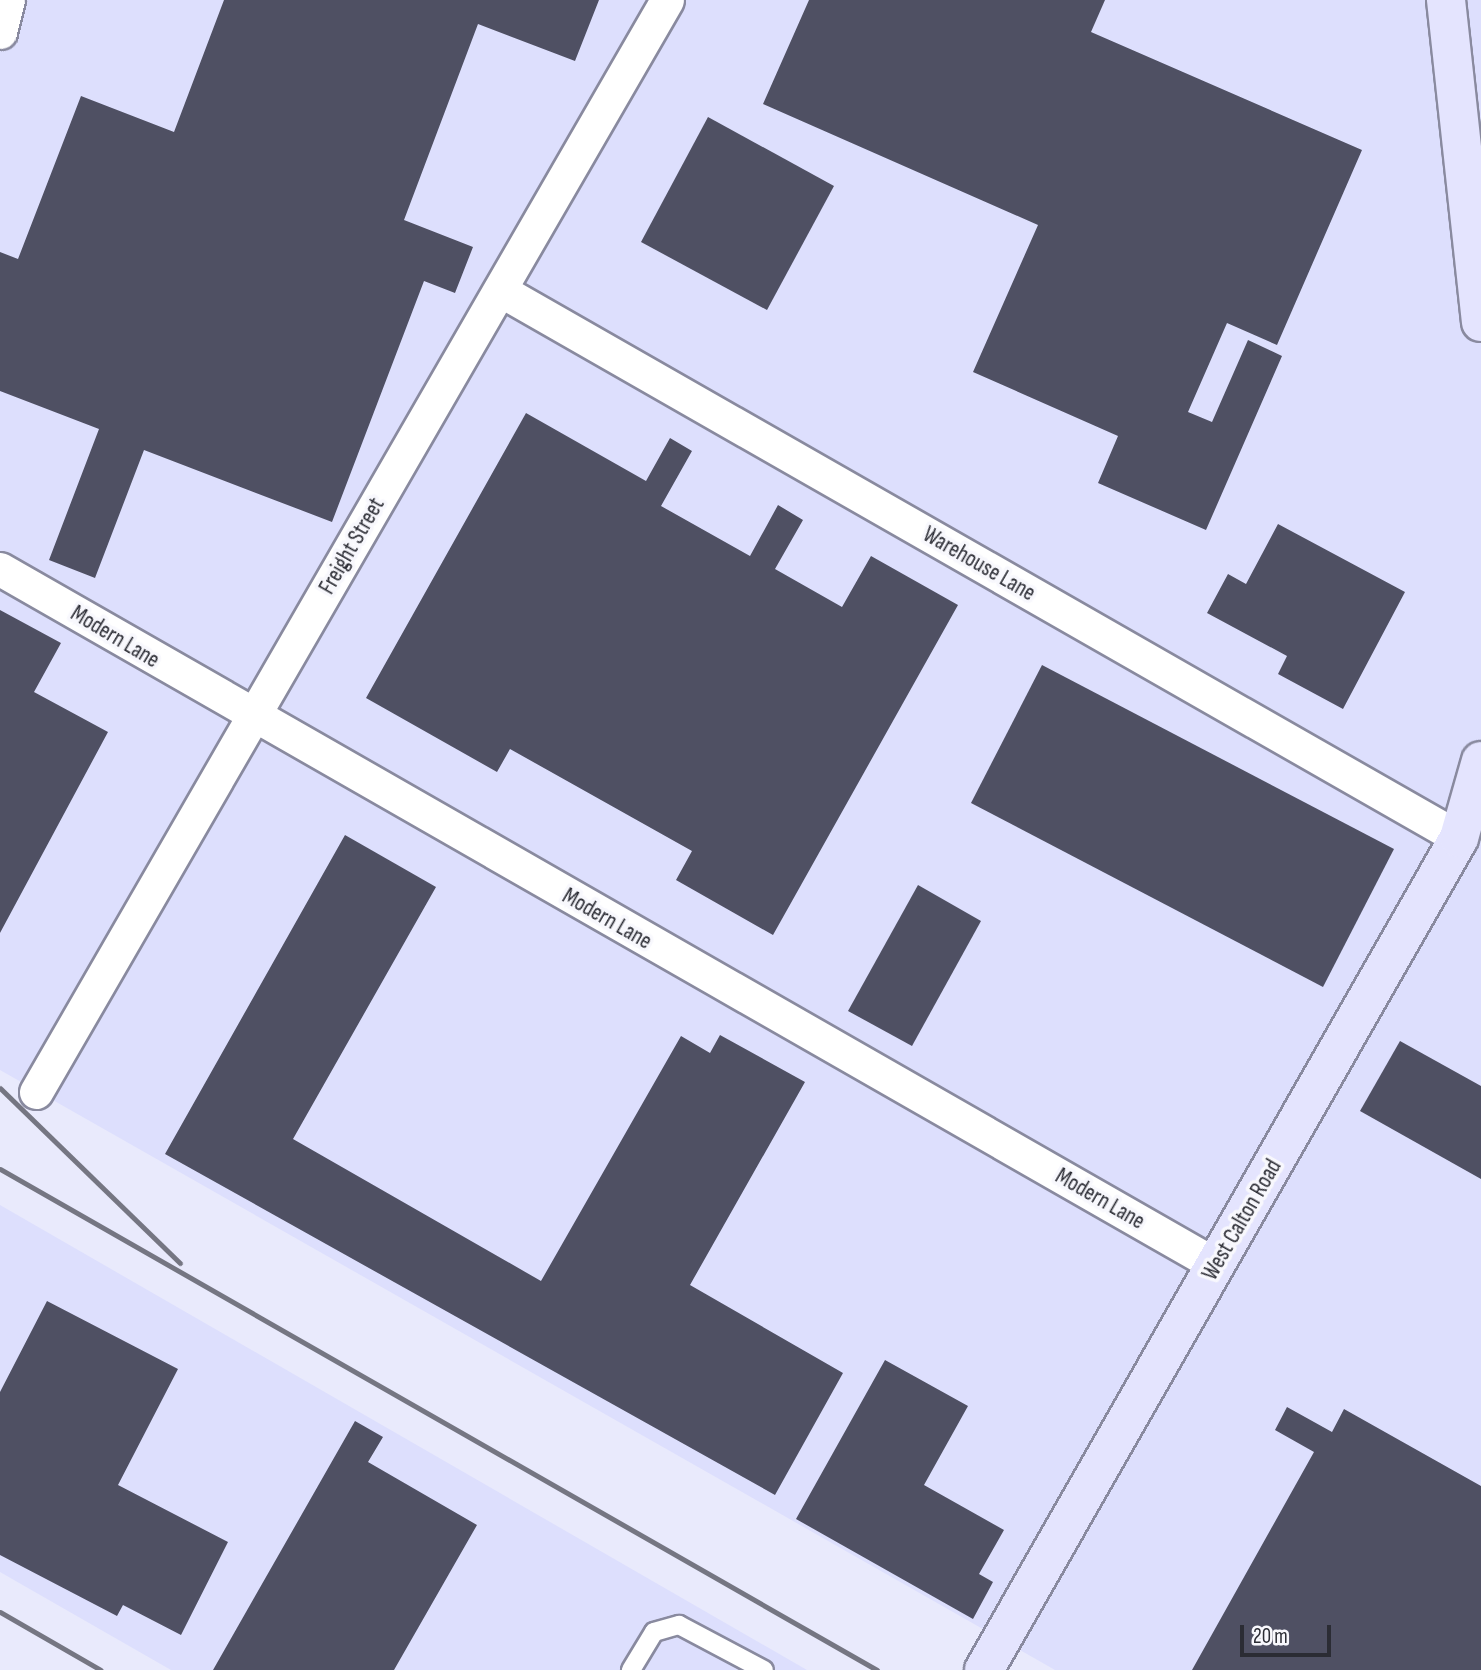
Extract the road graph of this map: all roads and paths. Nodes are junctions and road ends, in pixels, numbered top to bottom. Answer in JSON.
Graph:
{"nodes":[{"id":1,"x":8,"y":0,"type":"edge"},
{"id":2,"x":667,"y":0,"type":"edge"},
{"id":3,"x":1446,"y":0,"type":"edge"},
{"id":4,"x":0,"y":32,"type":"edge"},
{"id":5,"x":500,"y":290,"type":"junction"},
{"id":6,"x":1481,"y":322,"type":"edge"},
{"id":7,"x":0,"y":569,"type":"edge"},
{"id":8,"x":252,"y":718,"type":"junction"},
{"id":9,"x":1481,"y":761,"type":"edge"},
{"id":10,"x":1459,"y":838,"type":"junction"},
{"id":11,"x":36,"y":1092,"type":"dead end"},
{"id":12,"x":1216,"y":1265,"type":"junction"},
{"id":13,"x":631,"y":1670,"type":"edge"},
{"id":14,"x":764,"y":1670,"type":"edge"},
{"id":15,"x":984,"y":1670,"type":"edge"}],
"edges":[{"from":1,"to":4,"type":"street"},
{"from":2,"to":5,"type":"street","name":"Freight Street"},
{"from":3,"to":6,"type":"main road"},
{"from":5,"to":8,"type":"street","name":"Freight Street"},
{"from":5,"to":10,"type":"street","name":"Warehouse Lane"},
{"from":7,"to":8,"type":"street","name":"Modern Lane"},
{"from":8,"to":11,"type":"street","name":"Freight Street"},
{"from":8,"to":12,"type":"street","name":"Modern Lane"},
{"from":9,"to":10,"type":"main road","name":"West Calton Road"},
{"from":10,"to":12,"type":"main road","name":"West Calton Road"},
{"from":12,"to":15,"type":"main road","name":"West Calton Road"},
{"from":13,"to":14,"type":"lane"}]}
